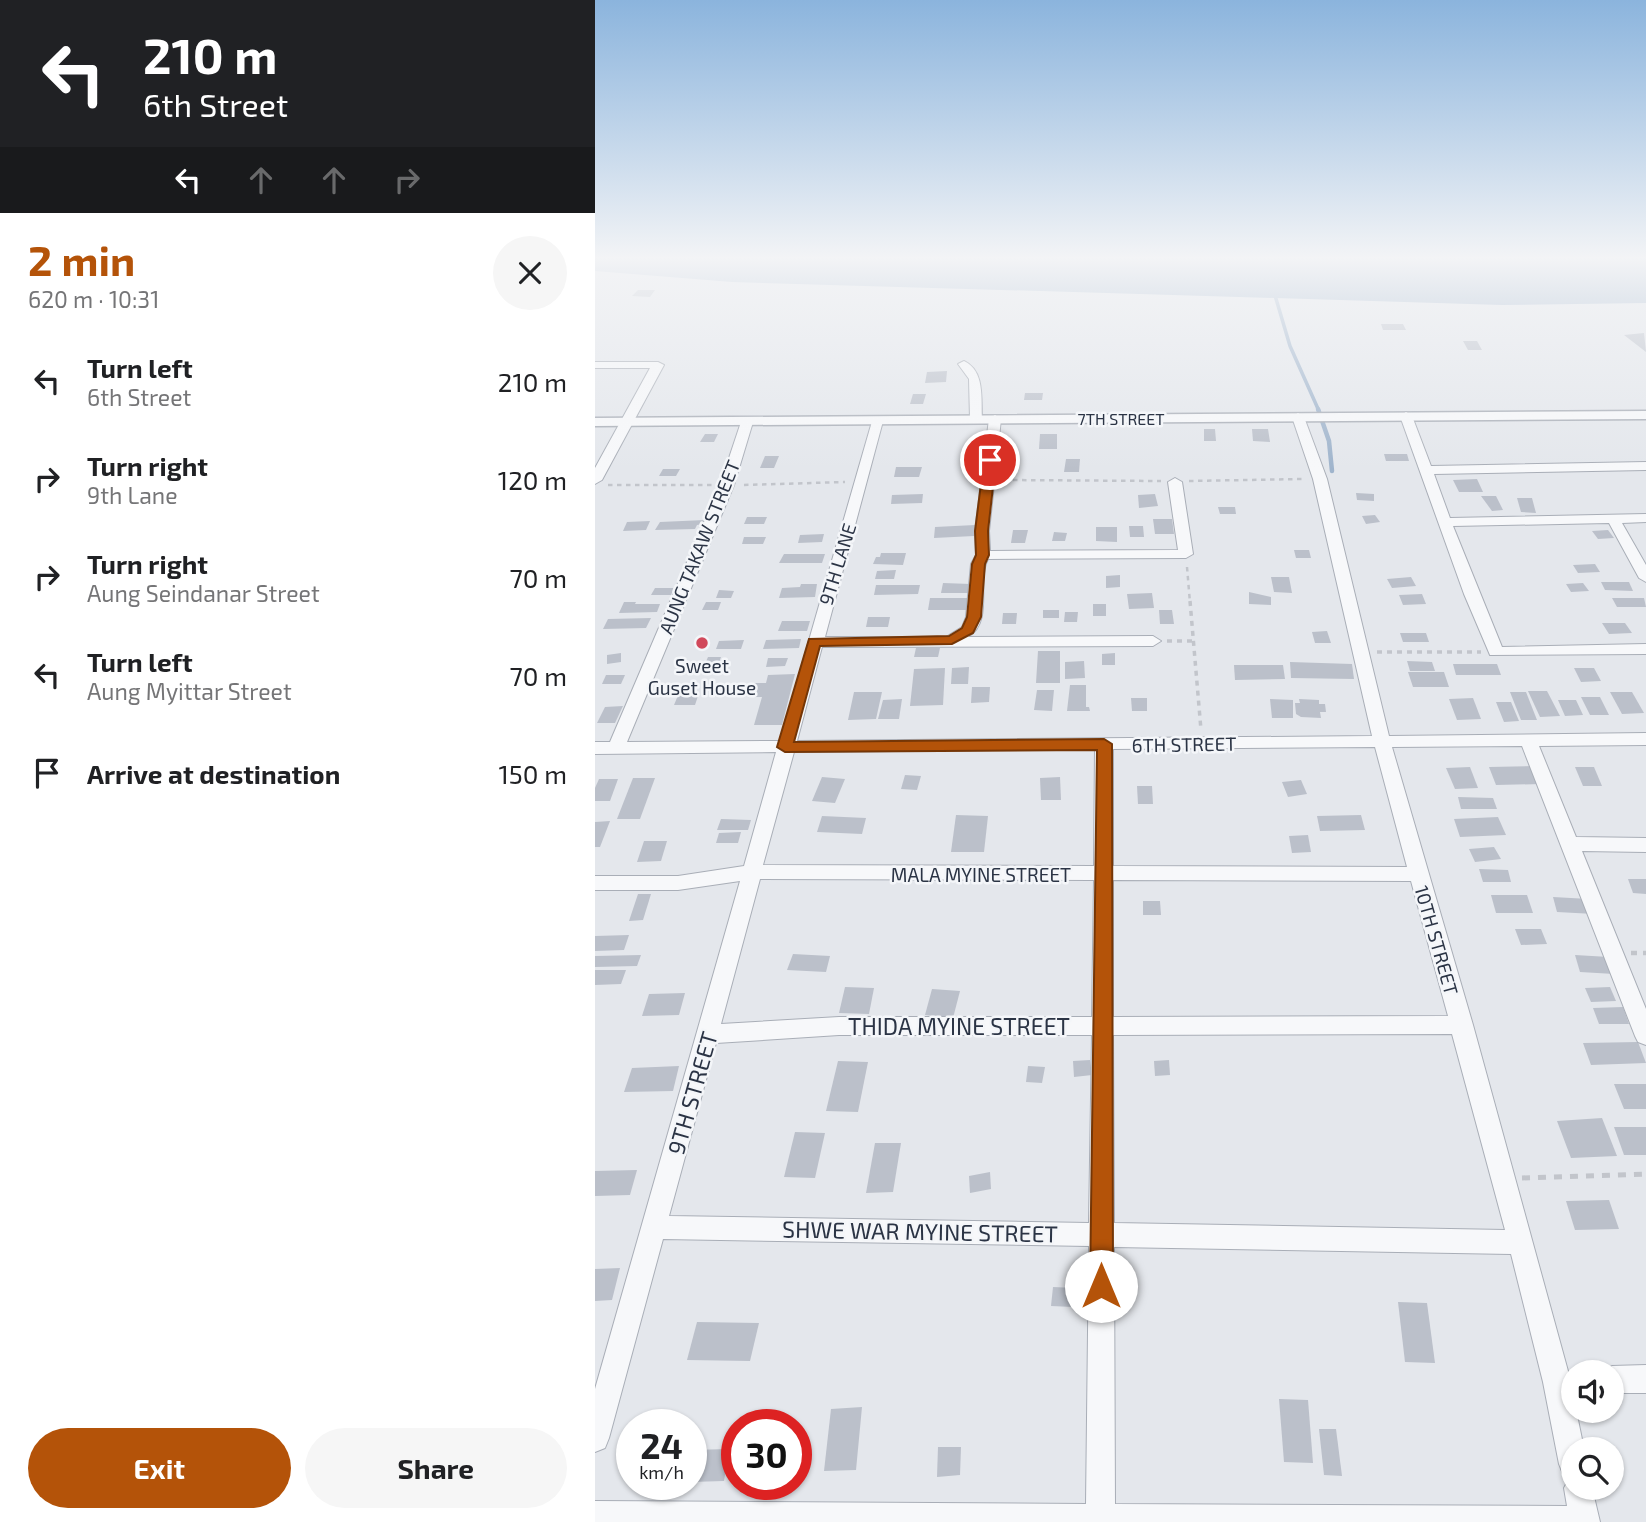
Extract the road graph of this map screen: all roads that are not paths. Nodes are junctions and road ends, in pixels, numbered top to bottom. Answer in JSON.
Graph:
{"nodes":[{"id":1,"x":964,"y":364,"type":"dead end"},
{"id":2,"x":595,"y":365,"type":"edge"},
{"id":3,"x":1646,"y":415,"type":"edge"},
{"id":4,"x":1406,"y":416,"type":"junction"},
{"id":5,"x":1298,"y":417,"type":"junction"},
{"id":6,"x":976,"y":419,"type":"junction"},
{"id":7,"x":995,"y":419,"type":"junction"},
{"id":8,"x":877,"y":421,"type":"junction"},
{"id":9,"x":595,"y":422,"type":"edge"},
{"id":10,"x":629,"y":422,"type":"junction"},
{"id":11,"x":747,"y":422,"type":"junction"},
{"id":12,"x":1646,"y":466,"type":"edge"},
{"id":13,"x":1427,"y":470,"type":"junction"},
{"id":14,"x":595,"y":480,"type":"edge"},
{"id":15,"x":1175,"y":481,"type":"road end"},
{"id":16,"x":1613,"y":518,"type":"junction"},
{"id":17,"x":1646,"y":518,"type":"edge"},
{"id":18,"x":1444,"y":522,"type":"junction"},
{"id":19,"x":983,"y":555,"type":"junction"},
{"id":20,"x":1646,"y":579,"type":"edge"},
{"id":21,"x":952,"y":640,"type":"junction"},
{"id":22,"x":1153,"y":641,"type":"road end"},
{"id":23,"x":814,"y":642,"type":"junction"},
{"id":24,"x":1646,"y":649,"type":"edge"},
{"id":25,"x":1646,"y":739,"type":"edge"},
{"id":26,"x":1528,"y":740,"type":"junction"},
{"id":27,"x":1383,"y":742,"type":"junction"},
{"id":28,"x":1104,"y":744,"type":"junction"},
{"id":29,"x":785,"y":747,"type":"junction"},
{"id":30,"x":595,"y":748,"type":"edge"},
{"id":31,"x":615,"y":748,"type":"junction"},
{"id":32,"x":1568,"y":844,"type":"junction"},
{"id":33,"x":1646,"y":845,"type":"edge"},
{"id":34,"x":754,"y":872,"type":"junction"},
{"id":35,"x":1106,"y":874,"type":"junction"},
{"id":36,"x":1418,"y":874,"type":"junction"},
{"id":37,"x":595,"y":883,"type":"edge"},
{"id":38,"x":1104,"y":1025,"type":"junction"},
{"id":39,"x":1462,"y":1025,"type":"junction"},
{"id":40,"x":708,"y":1034,"type":"junction"},
{"id":41,"x":1646,"y":1036,"type":"edge"},
{"id":42,"x":654,"y":1227,"type":"junction"},
{"id":43,"x":1102,"y":1235,"type":"junction"},
{"id":44,"x":1521,"y":1242,"type":"junction"},
{"id":45,"x":1561,"y":1368,"type":"edge"},
{"id":46,"x":1646,"y":1378,"type":"edge"},
{"id":47,"x":1624,"y":1379,"type":"edge"},
{"id":48,"x":600,"y":1398,"type":"edge"},
{"id":49,"x":595,"y":1438,"type":"edge"},
{"id":50,"x":1580,"y":1500,"type":"edge"},
{"id":51,"x":595,"y":1516,"type":"edge"},
{"id":52,"x":1100,"y":1520,"type":"edge"},
{"id":53,"x":1585,"y":1522,"type":"edge"}],
"edges":[{"from":1,"to":6,"type":"street"},
{"from":2,"to":10,"type":"street"},
{"from":3,"to":4,"type":"street","name":"7TH STREET"},
{"from":4,"to":5,"type":"street","name":"7TH STREET"},
{"from":4,"to":13,"type":"street"},
{"from":5,"to":7,"type":"street","name":"7TH STREET"},
{"from":5,"to":27,"type":"street","name":"10TH STREET"},
{"from":6,"to":7,"type":"street","name":"7TH STREET"},
{"from":6,"to":8,"type":"street","name":"7TH STREET"},
{"from":7,"to":19,"type":"street"},
{"from":8,"to":11,"type":"street","name":"7TH STREET"},
{"from":8,"to":23,"type":"street","name":"9TH LANE"},
{"from":9,"to":10,"type":"street","name":"7TH STREET"},
{"from":10,"to":11,"type":"street","name":"7TH STREET"},
{"from":10,"to":14,"type":"street"},
{"from":11,"to":31,"type":"street","name":"AUNG TAKAW STREET"},
{"from":12,"to":13,"type":"street"},
{"from":13,"to":18,"type":"street"},
{"from":15,"to":19,"type":"street"},
{"from":16,"to":17,"type":"street"},
{"from":16,"to":18,"type":"street"},
{"from":16,"to":20,"type":"street"},
{"from":18,"to":24,"type":"street"},
{"from":19,"to":21,"type":"street"},
{"from":21,"to":22,"type":"street"},
{"from":21,"to":23,"type":"street"},
{"from":23,"to":29,"type":"street","name":"9TH LANE"},
{"from":25,"to":26,"type":"street","name":"6TH STREET"},
{"from":26,"to":27,"type":"street","name":"6TH STREET"},
{"from":26,"to":32,"type":"street"},
{"from":27,"to":28,"type":"street","name":"6TH STREET"},
{"from":27,"to":36,"type":"street","name":"10TH STREET"},
{"from":28,"to":29,"type":"street","name":"6TH STREET"},
{"from":28,"to":35,"type":"street"},
{"from":29,"to":31,"type":"street","name":"6TH STREET"},
{"from":29,"to":34,"type":"street","name":"9TH STREET"},
{"from":30,"to":31,"type":"street","name":"6TH STREET"},
{"from":32,"to":33,"type":"street"},
{"from":32,"to":41,"type":"street"},
{"from":34,"to":35,"type":"street","name":"MALA MYINE STREET"},
{"from":34,"to":37,"type":"street","name":"MALA MYINE STREET"},
{"from":34,"to":40,"type":"street","name":"9TH STREET"},
{"from":35,"to":36,"type":"street","name":"MALA MYINE STREET"},
{"from":35,"to":38,"type":"street"},
{"from":36,"to":39,"type":"street","name":"10TH STREET"},
{"from":38,"to":39,"type":"street","name":"THIDA MYINE STREET"},
{"from":38,"to":40,"type":"street","name":"THIDA MYINE STREET"},
{"from":38,"to":43,"type":"street"},
{"from":39,"to":44,"type":"street","name":"10TH STREET"},
{"from":40,"to":42,"type":"street","name":"9TH STREET"},
{"from":42,"to":43,"type":"street","name":"SHWE WAR MYINE STREET"},
{"from":42,"to":48,"type":"street","name":"9TH STREET"},
{"from":43,"to":44,"type":"street","name":"SHWE WAR MYINE STREET"},
{"from":43,"to":52,"type":"street"},
{"from":44,"to":45,"type":"street","name":"10TH STREET"},
{"from":46,"to":47,"type":"street"},
{"from":48,"to":49,"type":"street","name":"9TH STREET"},
{"from":50,"to":53,"type":"street"},
{"from":51,"to":52,"type":"street"},
{"from":52,"to":53,"type":"street"}]}
